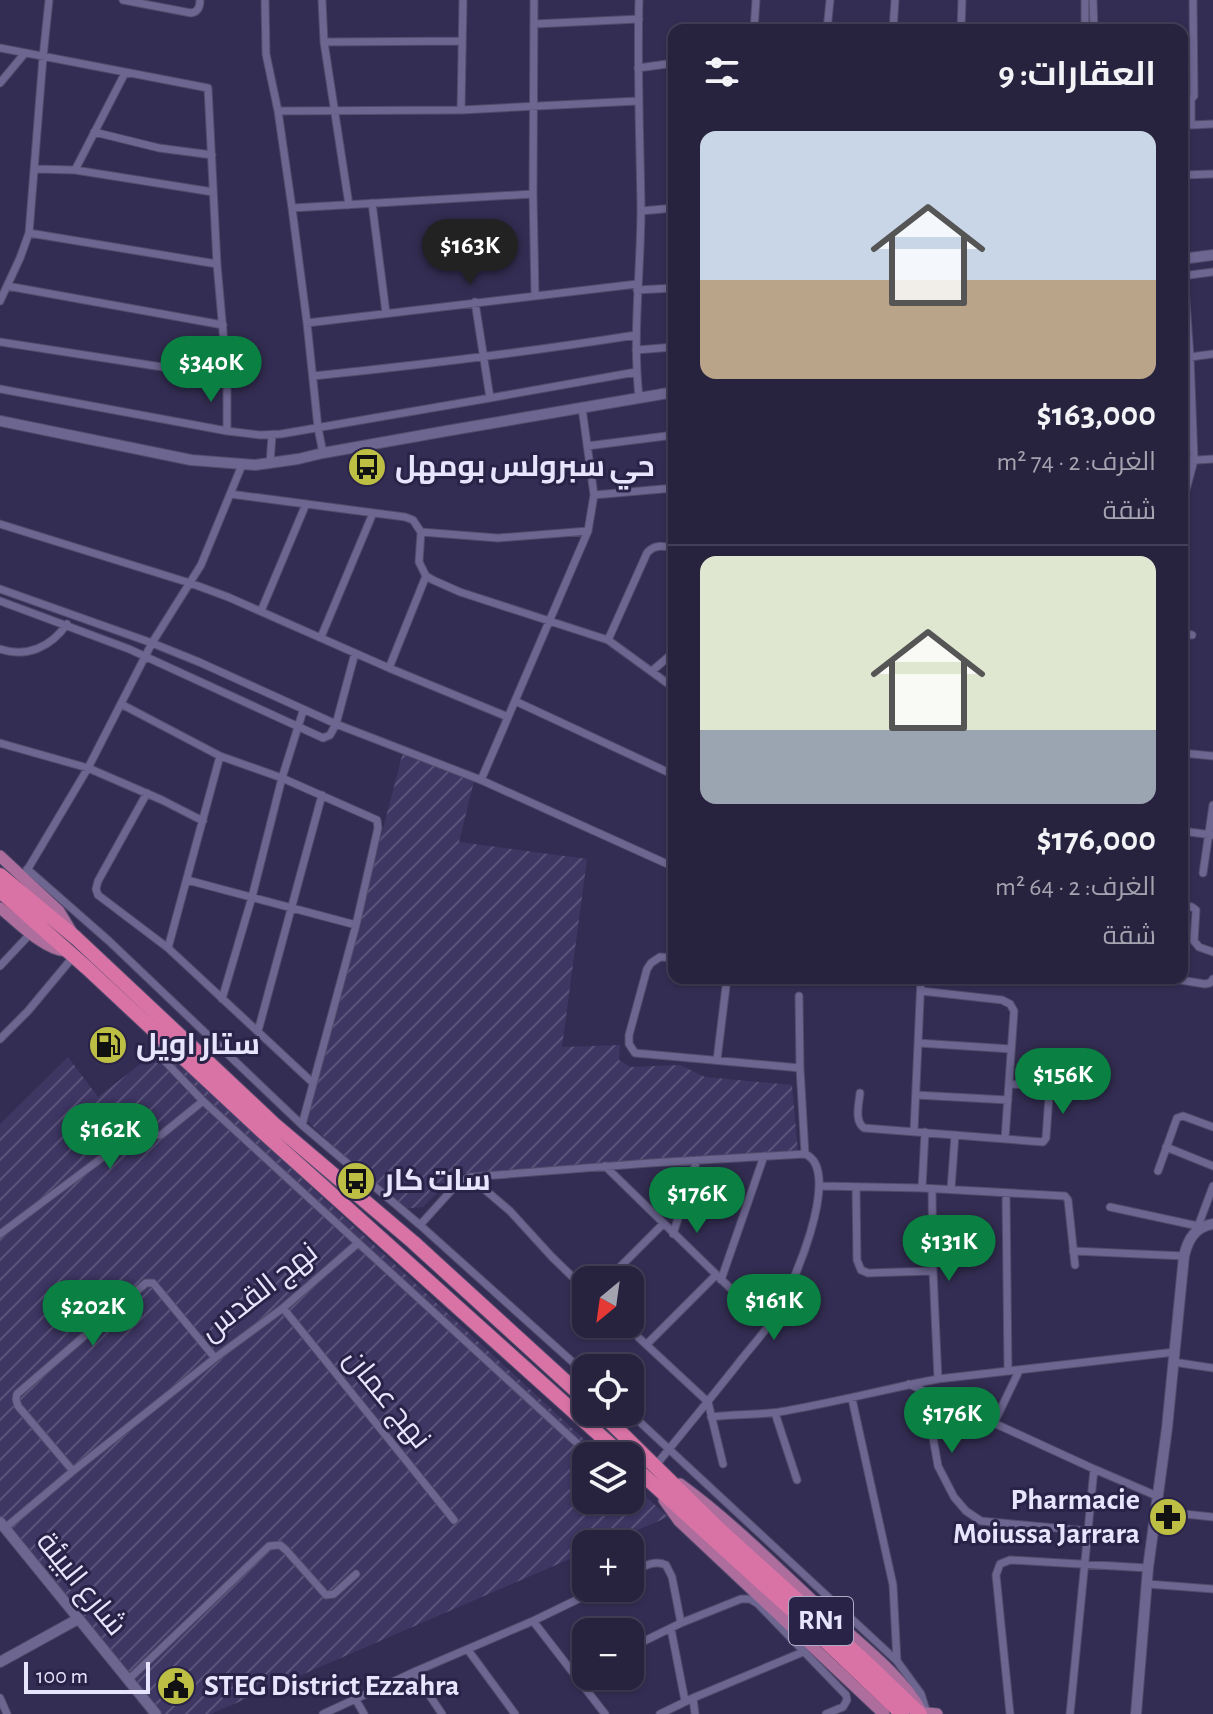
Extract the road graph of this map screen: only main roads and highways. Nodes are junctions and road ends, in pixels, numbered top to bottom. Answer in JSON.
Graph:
{"nodes":[{"id":1,"x":1213,"y":255,"type":"edge"},
{"id":2,"x":1188,"y":258,"type":"edge"},
{"id":3,"x":668,"y":393,"type":"edge"},
{"id":4,"x":0,"y":421,"type":"edge"},
{"id":5,"x":0,"y":856,"type":"edge"},
{"id":6,"x":0,"y":875,"type":"edge"},
{"id":7,"x":0,"y":891,"type":"edge"},
{"id":8,"x":0,"y":908,"type":"edge"},
{"id":9,"x":76,"y":938,"type":"junction"},
{"id":10,"x":69,"y":954,"type":"junction"},
{"id":11,"x":1213,"y":1224,"type":"edge"},
{"id":12,"x":572,"y":1387,"type":"edge"},
{"id":13,"x":612,"y":1426,"type":"edge"},
{"id":14,"x":607,"y":1442,"type":"edge"},
{"id":15,"x":644,"y":1469,"type":"edge"},
{"id":16,"x":654,"y":1474,"type":"junction"},
{"id":17,"x":2,"y":1525,"type":"edge"},
{"id":18,"x":717,"y":1534,"type":"junction"},
{"id":19,"x":78,"y":1619,"type":"junction"},
{"id":20,"x":0,"y":1662,"type":"edge"},
{"id":21,"x":156,"y":1714,"type":"edge"},
{"id":22,"x":884,"y":1714,"type":"edge"},
{"id":23,"x":902,"y":1714,"type":"edge"},
{"id":24,"x":925,"y":1714,"type":"edge"},
{"id":25,"x":1136,"y":1714,"type":"edge"}],
"edges":[{"from":1,"to":2,"type":"main road"},
{"from":3,"to":4,"type":"main road"},
{"from":5,"to":9,"type":"main road"},
{"from":6,"to":9,"type":"highway"},
{"from":7,"to":10,"type":"highway"},
{"from":8,"to":10,"type":"main road"},
{"from":9,"to":12,"type":"highway"},
{"from":10,"to":14,"type":"highway"},
{"from":11,"to":25,"type":"main road"},
{"from":13,"to":16,"type":"highway","number":"RN1"},
{"from":15,"to":16,"type":"highway","number":"RN1"},
{"from":16,"to":18,"type":"highway","number":"RN1"},
{"from":16,"to":22,"type":"main road"},
{"from":16,"to":24,"type":"main road"},
{"from":17,"to":19,"type":"main road","name":"شارع البيئة"},
{"from":18,"to":23,"type":"highway","number":"RN1"},
{"from":18,"to":24,"type":"highway","number":"RN1"},
{"from":19,"to":20,"type":"main road"},
{"from":19,"to":21,"type":"main road","name":"شارع البيئة"}]}
